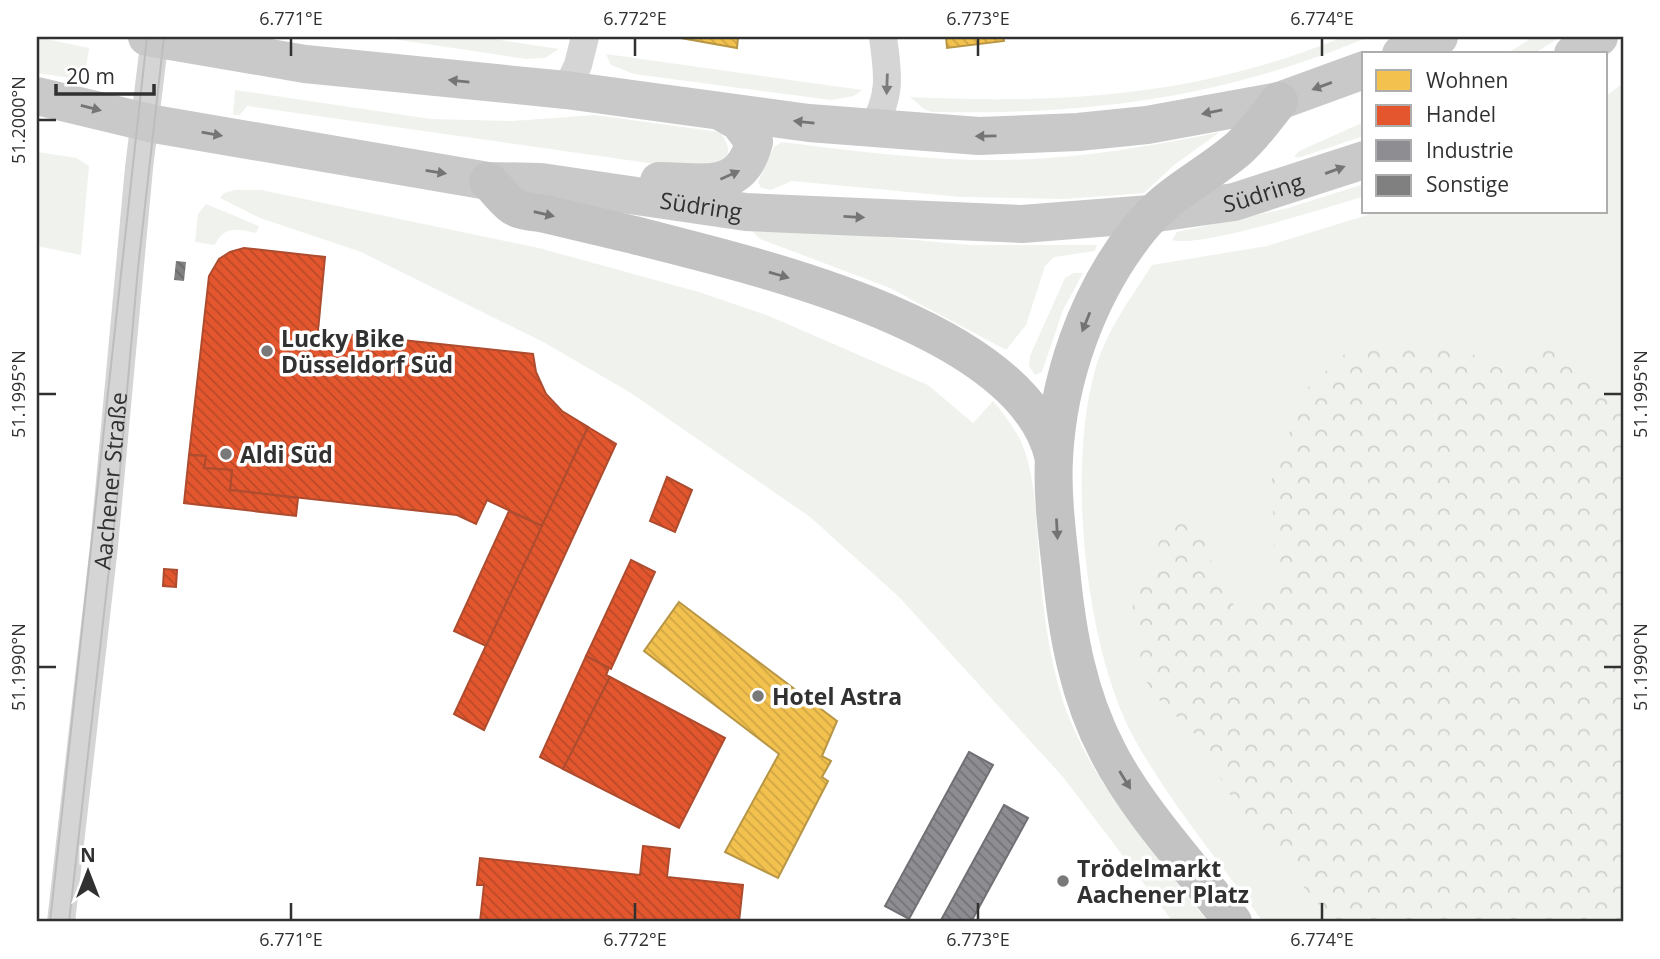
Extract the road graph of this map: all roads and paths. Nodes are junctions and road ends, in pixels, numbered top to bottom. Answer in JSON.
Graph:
{"nodes":[{"id":1,"x":152,"y":37,"type":"edge"},
{"id":2,"x":585,"y":37,"type":"edge"},
{"id":3,"x":883,"y":37,"type":"edge"},
{"id":4,"x":1439,"y":37,"type":"edge"},
{"id":5,"x":1599,"y":37,"type":"edge"},
{"id":6,"x":1405,"y":52,"type":"edge"},
{"id":7,"x":1576,"y":52,"type":"edge"},
{"id":8,"x":1362,"y":71,"type":"edge"},
{"id":9,"x":566,"y":90,"type":"junction"},
{"id":10,"x":37,"y":96,"type":"edge"},
{"id":11,"x":1279,"y":101,"type":"junction"},
{"id":12,"x":722,"y":112,"type":"junction"},
{"id":13,"x":145,"y":121,"type":"junction"},
{"id":14,"x":872,"y":129,"type":"junction"},
{"id":15,"x":1362,"y":161,"type":"edge"},
{"id":16,"x":488,"y":181,"type":"junction"},
{"id":17,"x":541,"y":182,"type":"junction"},
{"id":18,"x":1150,"y":214,"type":"junction"},
{"id":19,"x":1054,"y":461,"type":"junction"},
{"id":20,"x":61,"y":922,"type":"edge"},
{"id":21,"x":1233,"y":922,"type":"edge"}],
"edges":[{"from":9,"to":1,"type":"main road","one_way":true},
{"from":1,"to":13,"type":"street","name":"Aachener Straße"},
{"from":2,"to":9,"type":"street"},
{"from":3,"to":14,"type":"street","one_way":true},
{"from":4,"to":6,"type":"main road"},
{"from":5,"to":7,"type":"main road"},
{"from":8,"to":11,"type":"main road","one_way":true},
{"from":9,"to":12,"type":"main road"},
{"from":10,"to":13,"type":"main road","name":"Südring","one_way":true},
{"from":11,"to":14,"type":"main road","one_way":true},
{"from":11,"to":18,"type":"highway"},
{"from":14,"to":12,"type":"main road","one_way":true},
{"from":17,"to":12,"type":"main road","one_way":true},
{"from":13,"to":16,"type":"main road","name":"Südring","one_way":true},
{"from":13,"to":20,"type":"street","name":"Aachener Straße"},
{"from":18,"to":15,"type":"main road","name":"Südring","one_way":true},
{"from":16,"to":17,"type":"main road","name":"Südring"},
{"from":16,"to":19,"type":"highway","one_way":true},
{"from":17,"to":18,"type":"main road","name":"Südring","one_way":true},
{"from":18,"to":19,"type":"highway","one_way":true},
{"from":19,"to":21,"type":"highway","one_way":true}]}
